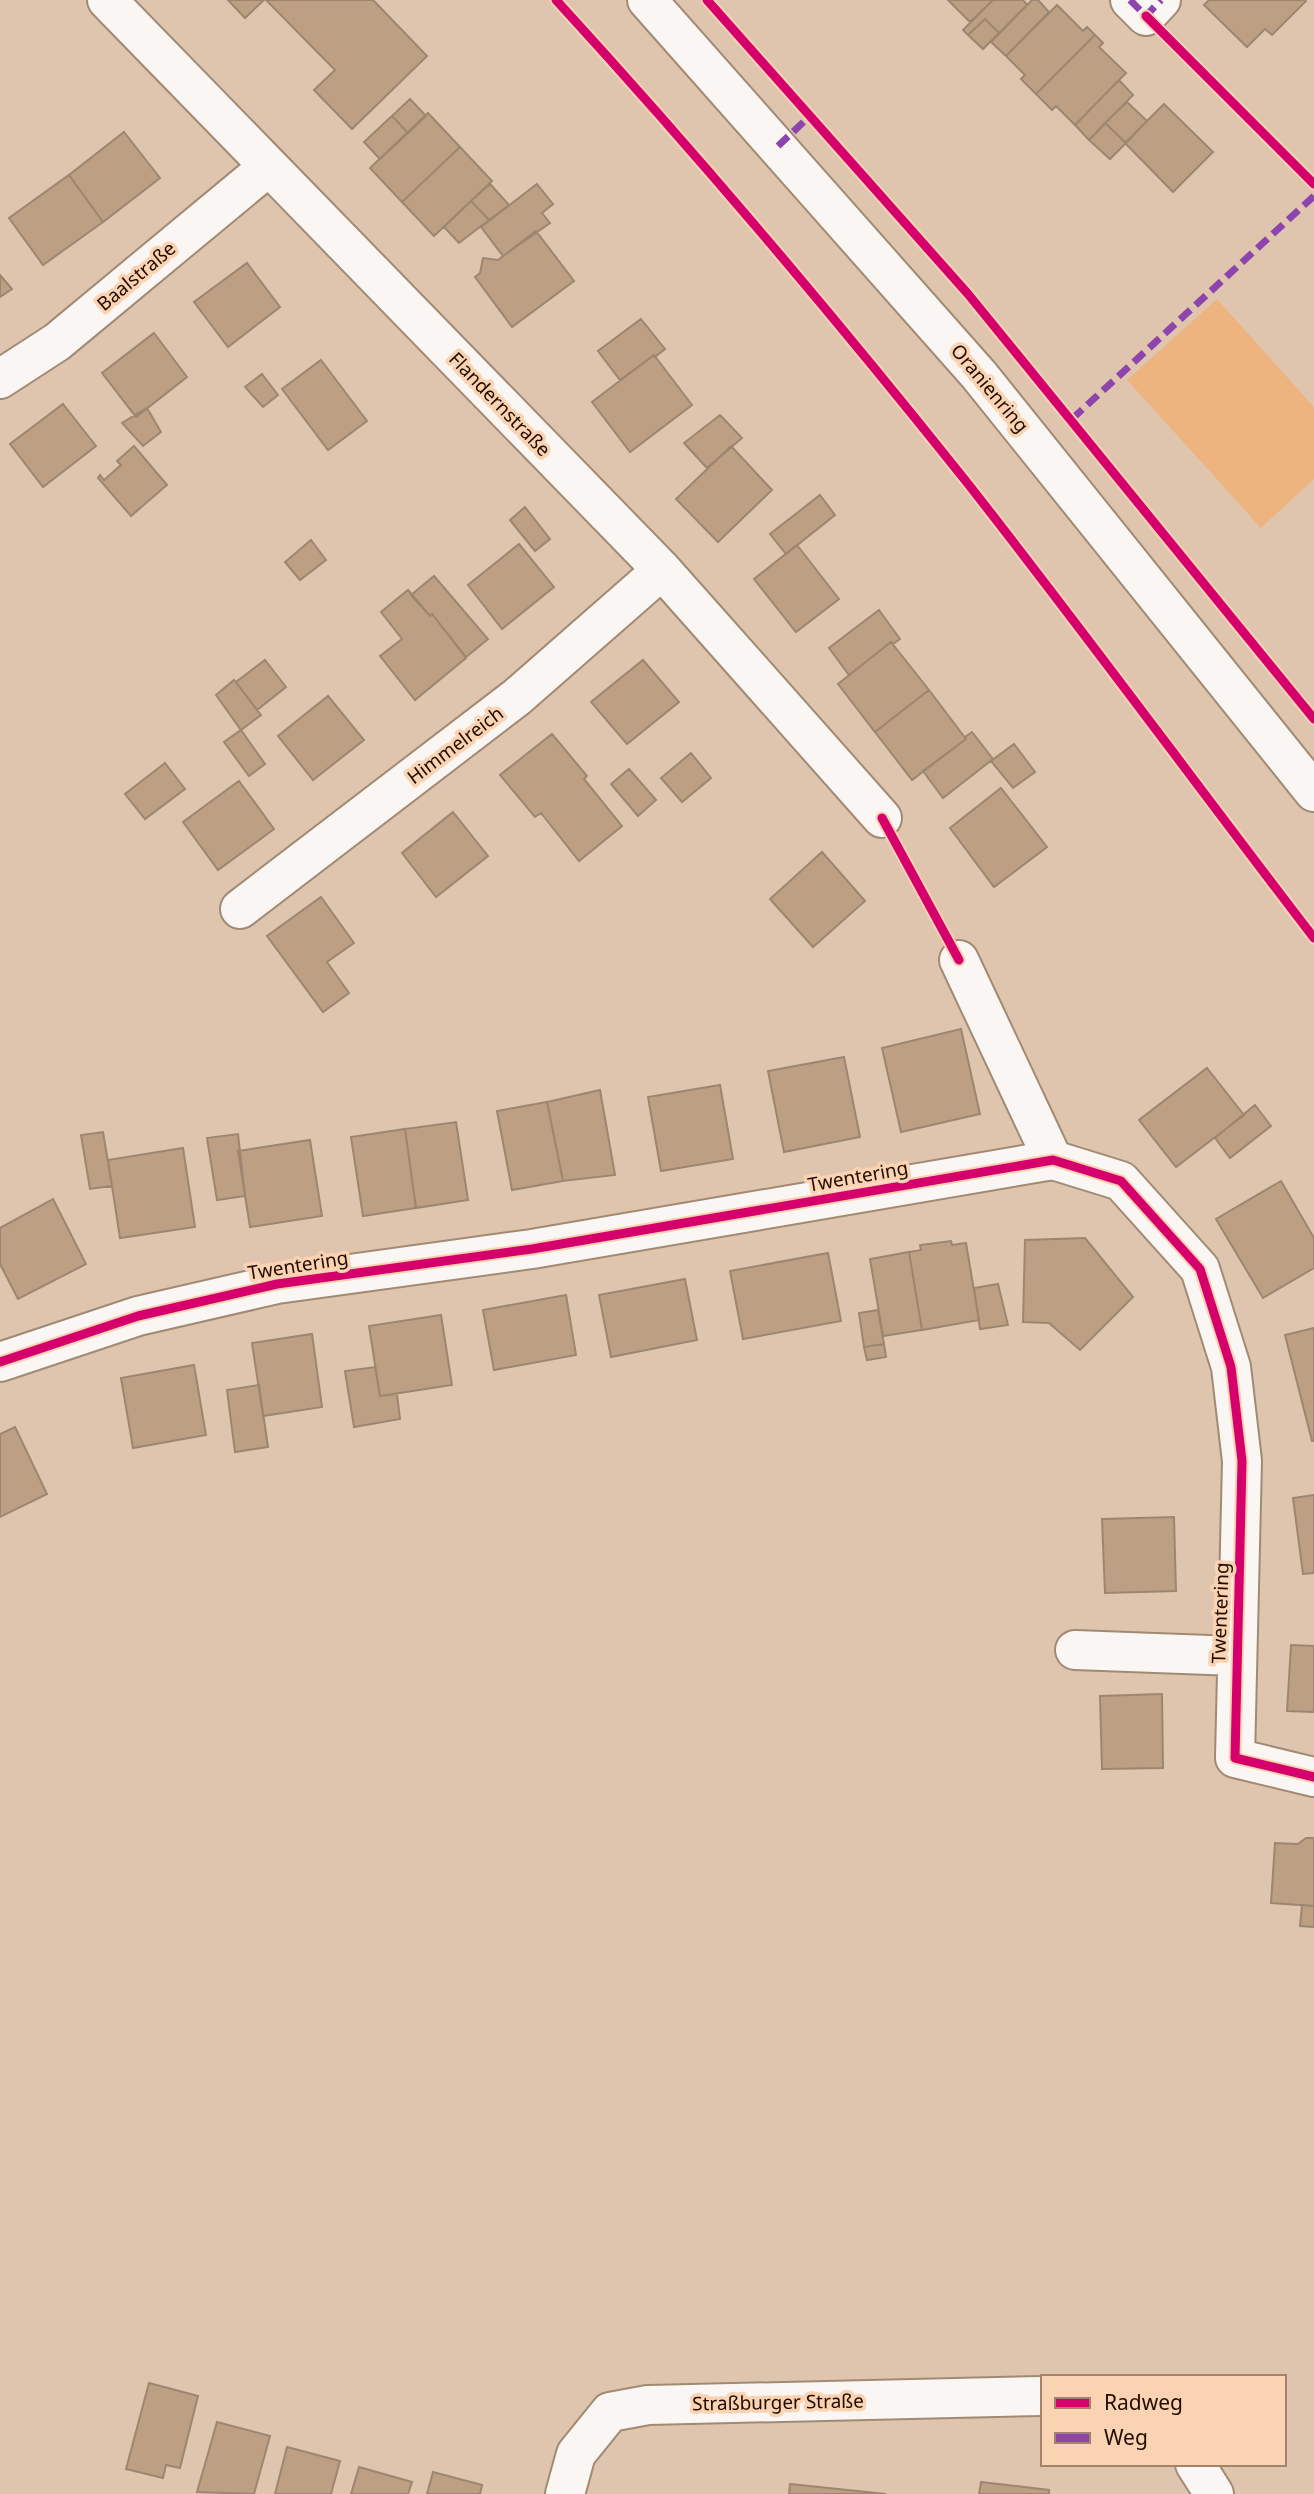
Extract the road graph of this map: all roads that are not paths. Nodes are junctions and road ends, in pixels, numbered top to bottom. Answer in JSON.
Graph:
{"nodes":[{"id":1,"x":107,"y":0,"type":"edge"},
{"id":2,"x":648,"y":0,"type":"edge"},
{"id":3,"x":1130,"y":0,"type":"edge"},
{"id":4,"x":1161,"y":0,"type":"edge"},
{"id":5,"x":268,"y":167,"type":"junction"},
{"id":6,"x":0,"y":379,"type":"edge"},
{"id":7,"x":662,"y":570,"type":"junction"},
{"id":8,"x":1314,"y":792,"type":"edge"},
{"id":9,"x":882,"y":818,"type":"dead end"},
{"id":10,"x":240,"y":909,"type":"dead end"},
{"id":11,"x":959,"y":960,"type":"dead end"},
{"id":12,"x":1053,"y":1160,"type":"junction"},
{"id":13,"x":0,"y":1362,"type":"edge"},
{"id":14,"x":1075,"y":1650,"type":"dead end"},
{"id":15,"x":1236,"y":1656,"type":"junction"},
{"id":16,"x":1314,"y":1777,"type":"edge"},
{"id":17,"x":1041,"y":2396,"type":"edge"},
{"id":18,"x":1196,"y":2466,"type":"edge"},
{"id":19,"x":565,"y":2494,"type":"edge"},
{"id":20,"x":1214,"y":2494,"type":"edge"}],
"edges":[{"from":1,"to":5,"type":"street","name":"Flandernstraße"},
{"from":2,"to":8,"type":"street","name":"Oranienring"},
{"from":3,"to":4,"type":"street"},
{"from":5,"to":6,"type":"street","name":"Baalstraße"},
{"from":5,"to":7,"type":"street","name":"Flandernstraße"},
{"from":7,"to":9,"type":"street","name":"Flandernstraße"},
{"from":7,"to":10,"type":"street","name":"Himmelreich"},
{"from":11,"to":12,"type":"street"},
{"from":12,"to":13,"type":"street","name":"Twentering"},
{"from":12,"to":15,"type":"street","name":"Twentering"},
{"from":14,"to":15,"type":"street"},
{"from":15,"to":16,"type":"street","name":"Twentering"},
{"from":17,"to":19,"type":"street","name":"Straßburger Straße"},
{"from":18,"to":20,"type":"street"}]}
